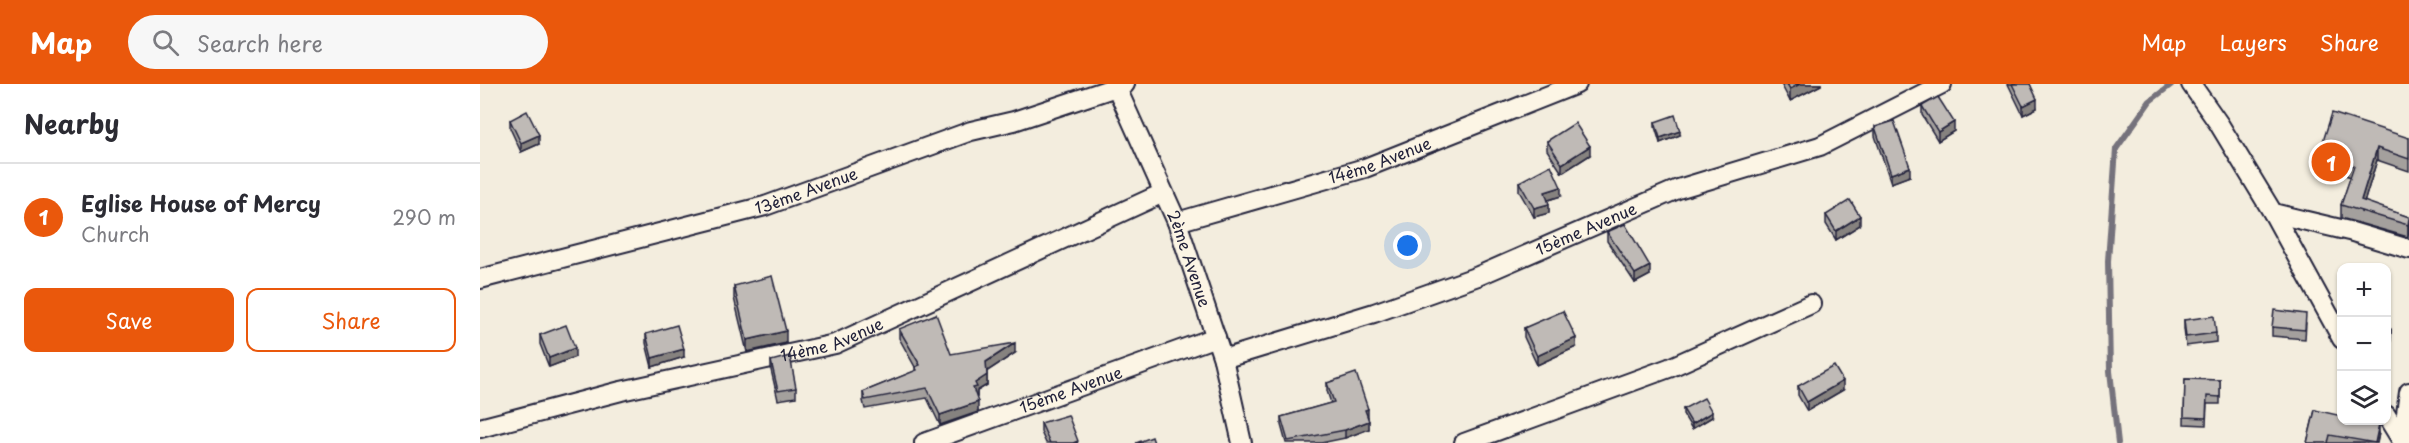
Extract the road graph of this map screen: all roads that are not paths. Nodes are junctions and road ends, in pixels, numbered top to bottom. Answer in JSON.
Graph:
{"nodes":[{"id":1,"x":1577,"y":84,"type":"edge"},
{"id":2,"x":1942,"y":84,"type":"edge"},
{"id":3,"x":2190,"y":84,"type":"edge"},
{"id":4,"x":1119,"y":85,"type":"edge"},
{"id":5,"x":1163,"y":193,"type":"junction"},
{"id":6,"x":2273,"y":213,"type":"junction"},
{"id":7,"x":1177,"y":222,"type":"junction"},
{"id":8,"x":2409,"y":249,"type":"edge"},
{"id":9,"x":480,"y":279,"type":"edge"},
{"id":10,"x":1811,"y":304,"type":"dead end"},
{"id":11,"x":2337,"y":330,"type":"edge"},
{"id":12,"x":1216,"y":337,"type":"junction"},
{"id":13,"x":1223,"y":359,"type":"junction"},
{"id":14,"x":2409,"y":392,"type":"edge"},
{"id":15,"x":2391,"y":423,"type":"edge"},
{"id":16,"x":480,"y":429,"type":"edge"},
{"id":17,"x":2402,"y":442,"type":"edge"},
{"id":18,"x":924,"y":443,"type":"edge"},
{"id":19,"x":1242,"y":443,"type":"edge"},
{"id":20,"x":1464,"y":443,"type":"edge"}],
"edges":[{"from":1,"to":7,"type":"street","name":"14ème Avenue"},
{"from":2,"to":13,"type":"street","name":"15ème Avenue"},
{"from":3,"to":6,"type":"street"},
{"from":4,"to":5,"type":"street","name":"2ème Avenue"},
{"from":4,"to":9,"type":"street","name":"13ème Avenue"},
{"from":5,"to":7,"type":"street","name":"2ème Avenue"},
{"from":5,"to":16,"type":"street","name":"14ème Avenue"},
{"from":6,"to":8,"type":"street"},
{"from":6,"to":11,"type":"street"},
{"from":7,"to":12,"type":"street","name":"2ème Avenue"},
{"from":10,"to":20,"type":"street"},
{"from":12,"to":13,"type":"street","name":"2ème Avenue"},
{"from":12,"to":18,"type":"street","name":"15ème Avenue"},
{"from":13,"to":19,"type":"street","name":"2ème Avenue"},
{"from":14,"to":17,"type":"street"},
{"from":15,"to":17,"type":"street"}]}
